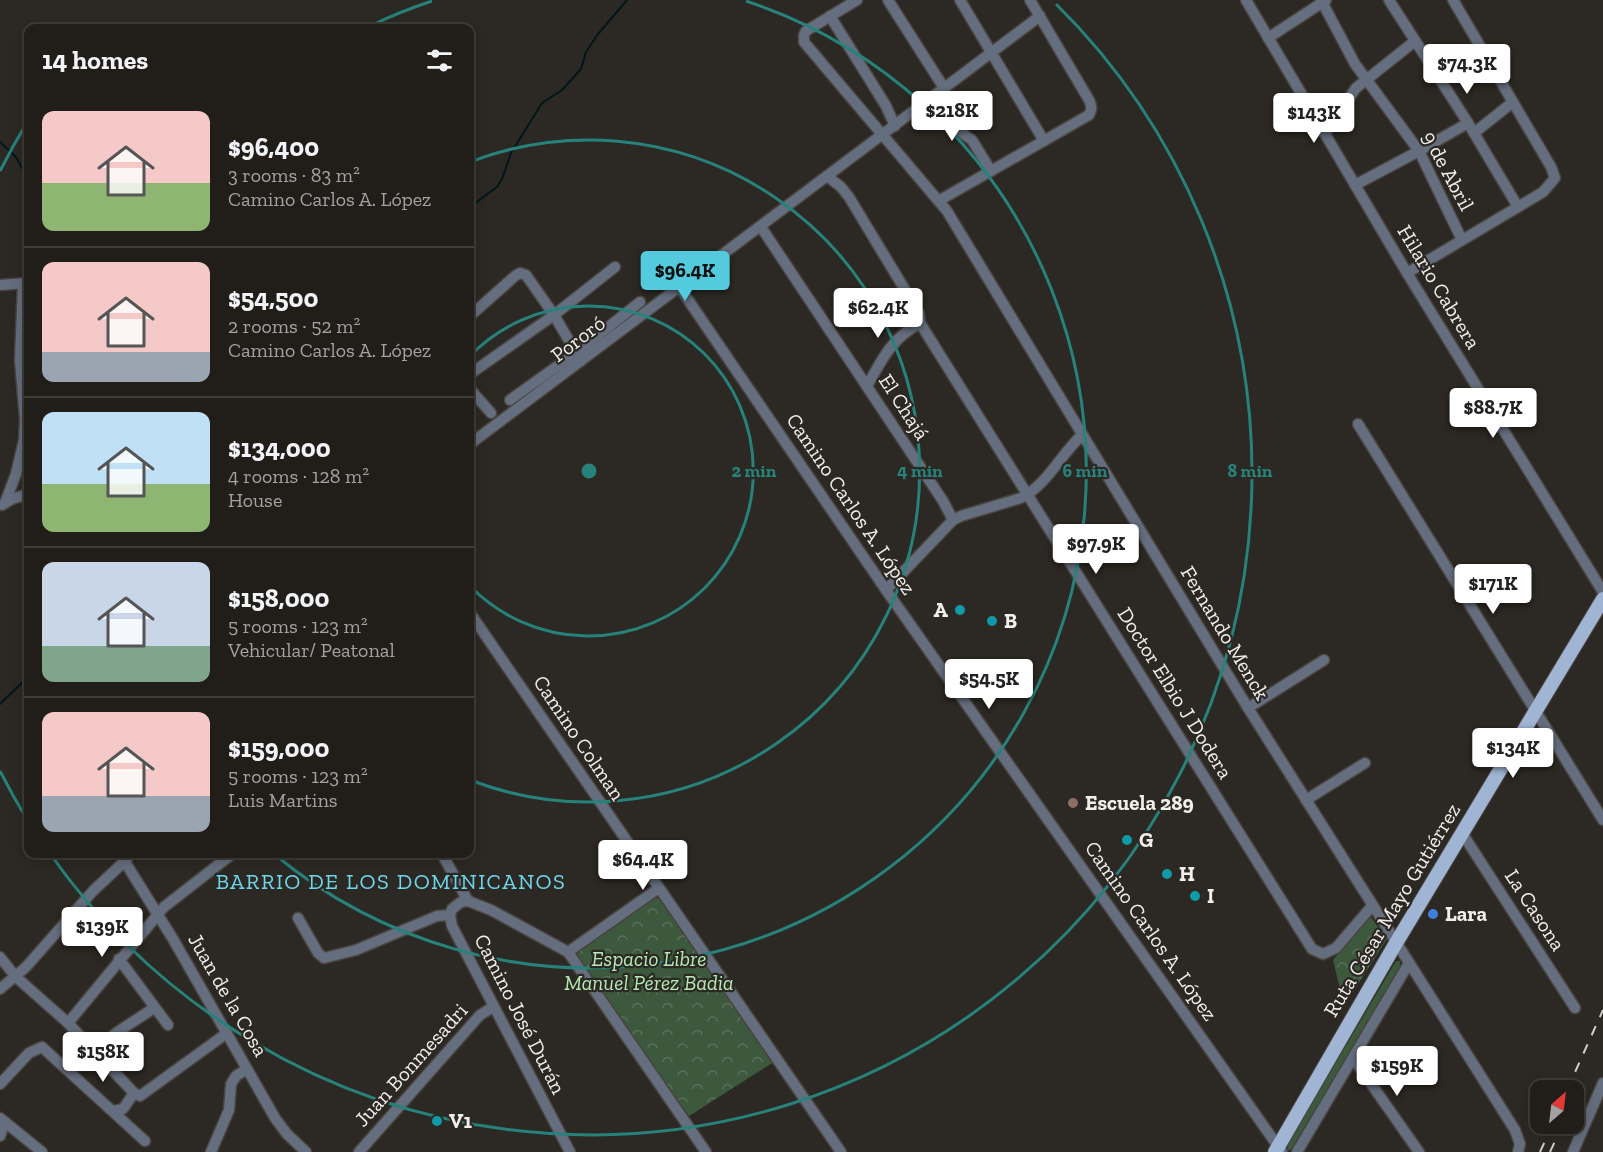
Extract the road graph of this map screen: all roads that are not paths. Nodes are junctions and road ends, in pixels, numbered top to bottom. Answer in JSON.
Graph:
{"nodes":[{"id":1,"x":857,"y":0,"type":"edge"},
{"id":2,"x":888,"y":0,"type":"edge"},
{"id":3,"x":960,"y":0,"type":"edge"},
{"id":4,"x":1030,"y":0,"type":"edge"},
{"id":5,"x":1246,"y":0,"type":"edge"},
{"id":6,"x":1389,"y":0,"type":"edge"},
{"id":7,"x":1453,"y":0,"type":"edge"},
{"id":8,"x":1323,"y":1,"type":"edge"},
{"id":9,"x":830,"y":16,"type":"junction"},
{"id":10,"x":1040,"y":16,"type":"junction"},
{"id":11,"x":1268,"y":38,"type":"junction"},
{"id":12,"x":1415,"y":41,"type":"junction"},
{"id":13,"x":991,"y":52,"type":"junction"},
{"id":14,"x":1365,"y":79,"type":"junction"},
{"id":15,"x":944,"y":88,"type":"junction"},
{"id":16,"x":1513,"y":102,"type":"junction"},
{"id":17,"x":922,"y":105,"type":"junction"},
{"id":18,"x":1468,"y":123,"type":"junction"},
{"id":19,"x":895,"y":126,"type":"junction"},
{"id":20,"x":1474,"y":133,"type":"junction"},
{"id":21,"x":882,"y":134,"type":"junction"},
{"id":22,"x":1325,"y":134,"type":"junction"},
{"id":23,"x":1044,"y":141,"type":"junction"},
{"id":24,"x":1419,"y":152,"type":"junction"},
{"id":25,"x":991,"y":171,"type":"junction"},
{"id":26,"x":827,"y":176,"type":"junction"},
{"id":27,"x":1355,"y":185,"type":"junction"},
{"id":28,"x":940,"y":200,"type":"junction"},
{"id":29,"x":1518,"y":207,"type":"junction"},
{"id":30,"x":761,"y":227,"type":"junction"},
{"id":31,"x":1462,"y":240,"type":"junction"},
{"id":32,"x":615,"y":267,"type":"dead end"},
{"id":33,"x":1407,"y":273,"type":"junction"},
{"id":34,"x":24,"y":284,"type":"edge"},
{"id":35,"x":0,"y":285,"type":"edge"},
{"id":36,"x":680,"y":288,"type":"junction"},
{"id":37,"x":640,"y":302,"type":"dead end"},
{"id":38,"x":24,"y":309,"type":"edge"},
{"id":39,"x":474,"y":313,"type":"edge"},
{"id":40,"x":554,"y":315,"type":"junction"},
{"id":41,"x":920,"y":323,"type":"junction"},
{"id":42,"x":579,"y":357,"type":"junction"},
{"id":43,"x":474,"y":371,"type":"edge"},
{"id":44,"x":867,"y":386,"type":"junction"},
{"id":45,"x":474,"y":394,"type":"edge"},
{"id":46,"x":510,"y":400,"type":"dead end"},
{"id":47,"x":491,"y":413,"type":"dead end"},
{"id":48,"x":1358,"y":424,"type":"dead end"},
{"id":49,"x":24,"y":431,"type":"edge"},
{"id":50,"x":24,"y":431,"type":"edge"},
{"id":51,"x":1082,"y":435,"type":"junction"},
{"id":52,"x":474,"y":441,"type":"edge"},
{"id":53,"x":16,"y":474,"type":"junction"},
{"id":54,"x":24,"y":486,"type":"edge"},
{"id":55,"x":24,"y":494,"type":"edge"},
{"id":56,"x":1028,"y":494,"type":"junction"},
{"id":57,"x":2,"y":505,"type":"edge"},
{"id":58,"x":953,"y":520,"type":"junction"},
{"id":59,"x":886,"y":590,"type":"junction"},
{"id":60,"x":1603,"y":592,"type":"edge"},
{"id":61,"x":1603,"y":599,"type":"edge"},
{"id":62,"x":474,"y":619,"type":"edge"},
{"id":63,"x":1324,"y":660,"type":"dead end"},
{"id":64,"x":1248,"y":708,"type":"junction"},
{"id":65,"x":1536,"y":711,"type":"junction"},
{"id":66,"x":1365,"y":763,"type":"dead end"},
{"id":67,"x":1306,"y":800,"type":"junction"},
{"id":68,"x":1603,"y":820,"type":"edge"},
{"id":69,"x":1462,"y":833,"type":"junction"},
{"id":70,"x":123,"y":858,"type":"edge"},
{"id":71,"x":126,"y":858,"type":"edge"},
{"id":72,"x":227,"y":858,"type":"edge"},
{"id":73,"x":444,"y":858,"type":"edge"},
{"id":74,"x":659,"y":888,"type":"junction"},
{"id":75,"x":468,"y":901,"type":"junction"},
{"id":76,"x":1372,"y":906,"type":"junction"},
{"id":77,"x":158,"y":914,"type":"junction"},
{"id":78,"x":450,"y":915,"type":"junction"},
{"id":79,"x":298,"y":918,"type":"dead end"},
{"id":80,"x":1396,"y":943,"type":"junction"},
{"id":81,"x":568,"y":952,"type":"junction"},
{"id":82,"x":0,"y":957,"type":"edge"},
{"id":83,"x":119,"y":959,"type":"junction"},
{"id":84,"x":1409,"y":963,"type":"junction"},
{"id":85,"x":16,"y":977,"type":"junction"},
{"id":86,"x":0,"y":989,"type":"edge"},
{"id":87,"x":493,"y":1007,"type":"junction"},
{"id":88,"x":154,"y":1008,"type":"junction"},
{"id":89,"x":1575,"y":1008,"type":"dead end"},
{"id":90,"x":68,"y":1023,"type":"junction"},
{"id":91,"x":168,"y":1025,"type":"dead end"},
{"id":92,"x":227,"y":1033,"type":"junction"},
{"id":93,"x":96,"y":1052,"type":"junction"},
{"id":94,"x":1351,"y":1061,"type":"junction"},
{"id":95,"x":247,"y":1069,"type":"junction"},
{"id":96,"x":1603,"y":1083,"type":"edge"},
{"id":97,"x":0,"y":1084,"type":"edge"},
{"id":98,"x":137,"y":1094,"type":"junction"},
{"id":99,"x":118,"y":1110,"type":"junction"},
{"id":100,"x":2,"y":1120,"type":"edge"},
{"id":101,"x":0,"y":1136,"type":"edge"},
{"id":102,"x":145,"y":1141,"type":"dead end"},
{"id":103,"x":1518,"y":1148,"type":"edge"},
{"id":104,"x":1278,"y":1150,"type":"edge"},
{"id":105,"x":42,"y":1152,"type":"edge"},
{"id":106,"x":211,"y":1152,"type":"edge"},
{"id":107,"x":306,"y":1152,"type":"edge"},
{"id":108,"x":359,"y":1152,"type":"edge"},
{"id":109,"x":570,"y":1152,"type":"edge"},
{"id":110,"x":706,"y":1152,"type":"edge"},
{"id":111,"x":841,"y":1152,"type":"edge"},
{"id":112,"x":1297,"y":1152,"type":"edge"},
{"id":113,"x":1411,"y":1152,"type":"edge"},
{"id":114,"x":1419,"y":1152,"type":"edge"},
{"id":115,"x":1573,"y":1152,"type":"edge"}],
"edges":[{"from":1,"to":9,"type":"street"},
{"from":2,"to":15,"type":"street"},
{"from":3,"to":13,"type":"street"},
{"from":4,"to":10,"type":"street"},
{"from":5,"to":11,"type":"street","name":"Hilario Cabrera"},
{"from":6,"to":12,"type":"street"},
{"from":7,"to":16,"type":"street"},
{"from":8,"to":11,"type":"street"},
{"from":8,"to":14,"type":"street","name":"9 de Abril"},
{"from":9,"to":19,"type":"street"},
{"from":9,"to":21,"type":"street","name":"Fernando Menck"},
{"from":10,"to":13,"type":"street","name":"Pororó"},
{"from":10,"to":23,"type":"street"},
{"from":11,"to":22,"type":"street","name":"Hilario Cabrera"},
{"from":12,"to":14,"type":"street"},
{"from":12,"to":18,"type":"street"},
{"from":13,"to":15,"type":"street","name":"Pororó"},
{"from":13,"to":23,"type":"street"},
{"from":14,"to":22,"type":"street"},
{"from":14,"to":24,"type":"street","name":"9 de Abril"},
{"from":15,"to":17,"type":"street","name":"Pororó"},
{"from":16,"to":20,"type":"street"},
{"from":16,"to":29,"type":"street"},
{"from":17,"to":19,"type":"street","name":"Pororó"},
{"from":17,"to":25,"type":"street"},
{"from":18,"to":20,"type":"street"},
{"from":18,"to":24,"type":"street"},
{"from":19,"to":21,"type":"street","name":"Pororó"},
{"from":20,"to":29,"type":"street"},
{"from":21,"to":26,"type":"street","name":"Pororó"},
{"from":21,"to":28,"type":"street","name":"Fernando Menck"},
{"from":22,"to":27,"type":"street","name":"Hilario Cabrera"},
{"from":23,"to":25,"type":"street"},
{"from":24,"to":27,"type":"street"},
{"from":24,"to":31,"type":"street","name":"9 de Abril"},
{"from":25,"to":28,"type":"street"},
{"from":26,"to":30,"type":"street","name":"Pororó"},
{"from":26,"to":41,"type":"street","name":"Doctor Elbio J Dodera"},
{"from":27,"to":33,"type":"street","name":"Hilario Cabrera"},
{"from":28,"to":51,"type":"street","name":"Fernando Menck"},
{"from":29,"to":31,"type":"street"},
{"from":30,"to":36,"type":"street","name":"Pororó"},
{"from":30,"to":44,"type":"street","name":"El Chajá"},
{"from":31,"to":33,"type":"street"},
{"from":32,"to":40,"type":"street"},
{"from":33,"to":60,"type":"street","name":"Hilario Cabrera"},
{"from":34,"to":35,"type":"street"},
{"from":36,"to":42,"type":"street","name":"Pororó"},
{"from":36,"to":59,"type":"street","name":"Camino Carlos A. López"},
{"from":37,"to":42,"type":"street"},
{"from":38,"to":49,"type":"street"},
{"from":39,"to":40,"type":"street"},
{"from":40,"to":42,"type":"street"},
{"from":40,"to":43,"type":"street"},
{"from":41,"to":44,"type":"street"},
{"from":41,"to":56,"type":"street","name":"Doctor Elbio J Dodera"},
{"from":42,"to":46,"type":"street"},
{"from":42,"to":52,"type":"street","name":"Pororó"},
{"from":44,"to":58,"type":"street","name":"El Chajá"},
{"from":45,"to":47,"type":"street"},
{"from":48,"to":65,"type":"street"},
{"from":50,"to":53,"type":"street"},
{"from":51,"to":56,"type":"street"},
{"from":51,"to":64,"type":"street","name":"Fernando Menck"},
{"from":53,"to":54,"type":"street"},
{"from":53,"to":57,"type":"street"},
{"from":55,"to":57,"type":"street"},
{"from":56,"to":58,"type":"street"},
{"from":56,"to":76,"type":"street","name":"Doctor Elbio J Dodera"},
{"from":58,"to":59,"type":"street"},
{"from":59,"to":104,"type":"street","name":"Camino Carlos A. López"},
{"from":61,"to":65,"type":"main road","name":"Ruta César Mayo Gutiérrez"},
{"from":62,"to":74,"type":"street","name":"Camino Colman"},
{"from":63,"to":64,"type":"street"},
{"from":64,"to":67,"type":"street","name":"Fernando Menck"},
{"from":65,"to":68,"type":"street"},
{"from":65,"to":69,"type":"main road","name":"Ruta César Mayo Gutiérrez"},
{"from":66,"to":67,"type":"street"},
{"from":67,"to":76,"type":"street","name":"Fernando Menck"},
{"from":69,"to":80,"type":"main road","name":"Ruta César Mayo Gutiérrez"},
{"from":69,"to":89,"type":"street","name":"La Casona"},
{"from":70,"to":85,"type":"street"},
{"from":71,"to":77,"type":"street","name":"Juan de la Cosa"},
{"from":72,"to":77,"type":"street"},
{"from":73,"to":75,"type":"street"},
{"from":74,"to":81,"type":"street"},
{"from":74,"to":111,"type":"street","name":"Camino Colman"},
{"from":75,"to":78,"type":"street"},
{"from":75,"to":81,"type":"street","name":"Camino José Durán"},
{"from":76,"to":80,"type":"street","name":"Fernando Menck"},
{"from":77,"to":83,"type":"street"},
{"from":77,"to":92,"type":"street","name":"Juan de la Cosa"},
{"from":78,"to":79,"type":"street"},
{"from":78,"to":87,"type":"street","name":"Camino José Durán"},
{"from":80,"to":84,"type":"street","name":"Fernando Menck"},
{"from":80,"to":104,"type":"main road","name":"Ruta César Mayo Gutiérrez"},
{"from":81,"to":110,"type":"street"},
{"from":82,"to":85,"type":"street"},
{"from":83,"to":88,"type":"street"},
{"from":83,"to":90,"type":"street"},
{"from":84,"to":94,"type":"street","name":"Ruta César Mayo Gutiérrez"},
{"from":84,"to":103,"type":"street","name":"Fernando Menck"},
{"from":85,"to":86,"type":"street"},
{"from":85,"to":90,"type":"street"},
{"from":87,"to":108,"type":"street","name":"Juan Bonmesadri"},
{"from":87,"to":109,"type":"street","name":"Camino José Durán"},
{"from":88,"to":91,"type":"street"},
{"from":88,"to":93,"type":"street"},
{"from":90,"to":93,"type":"street"},
{"from":92,"to":95,"type":"street","name":"Juan de la Cosa"},
{"from":92,"to":98,"type":"street"},
{"from":93,"to":98,"type":"street"},
{"from":94,"to":112,"type":"street","name":"Ruta César Mayo Gutiérrez"},
{"from":94,"to":113,"type":"street"},
{"from":94,"to":114,"type":"street"},
{"from":95,"to":106,"type":"street"},
{"from":95,"to":107,"type":"street","name":"Juan de la Cosa"},
{"from":96,"to":115,"type":"street"},
{"from":97,"to":99,"type":"street"},
{"from":98,"to":99,"type":"street"},
{"from":99,"to":102,"type":"street"},
{"from":100,"to":101,"type":"street"},
{"from":100,"to":105,"type":"street"}]}
